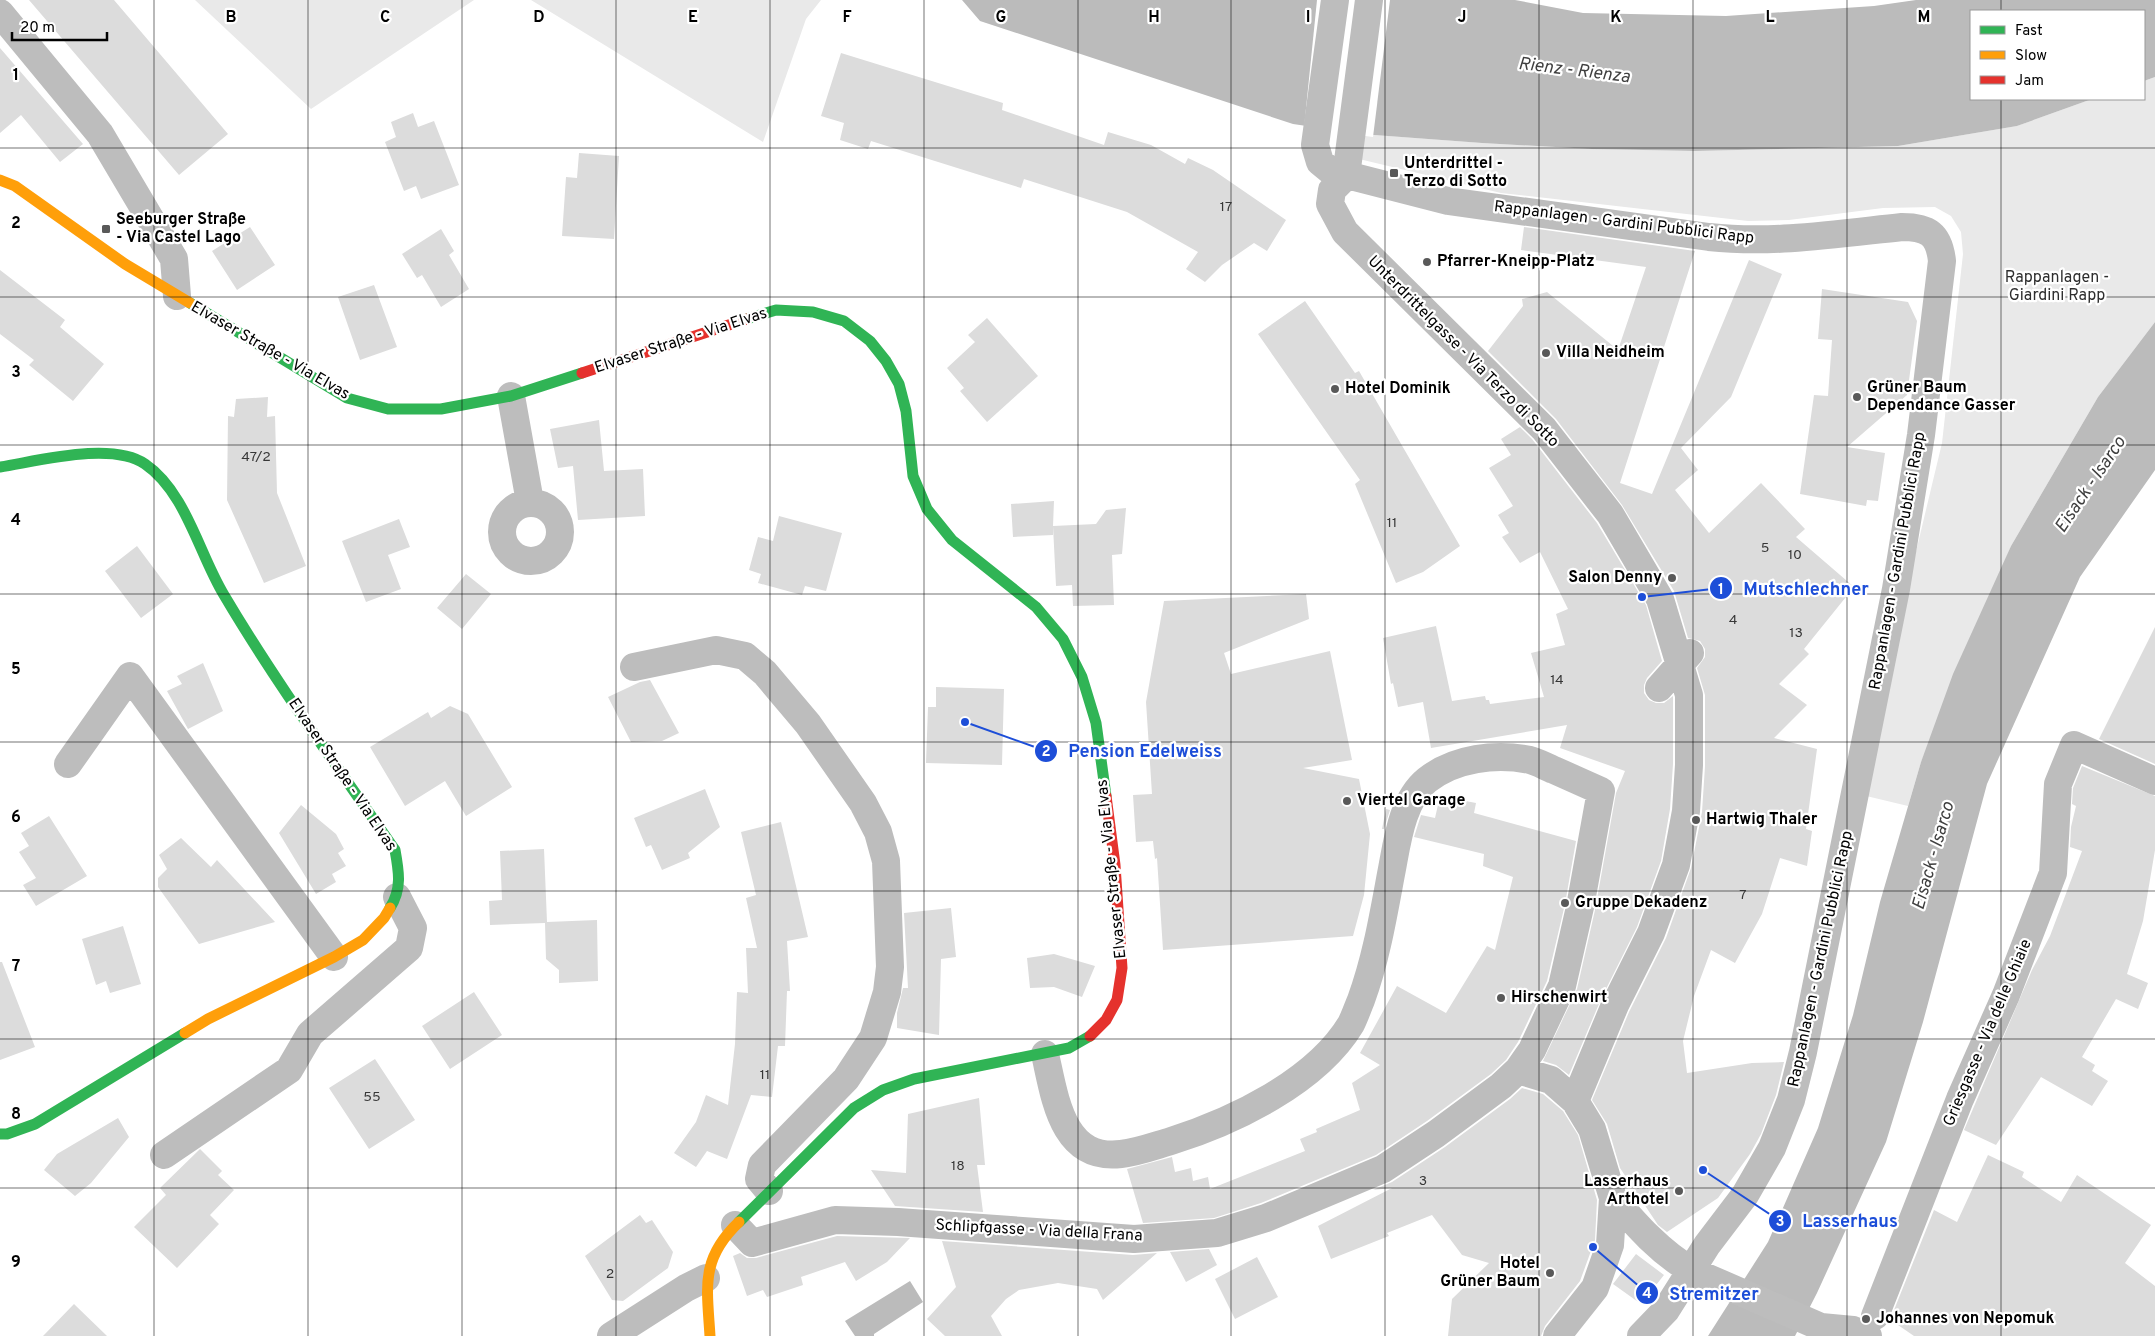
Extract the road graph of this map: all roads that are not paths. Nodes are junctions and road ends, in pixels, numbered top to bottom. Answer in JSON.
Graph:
{"nodes":[{"id":1,"x":1335,"y":0,"type":"edge"},
{"id":2,"x":1369,"y":0,"type":"edge"},
{"id":3,"x":0,"y":13,"type":"edge"},
{"id":4,"x":1346,"y":176,"type":"junction"},
{"id":5,"x":0,"y":180,"type":"edge"},
{"id":6,"x":177,"y":296,"type":"junction"},
{"id":7,"x":511,"y":396,"type":"junction"},
{"id":8,"x":0,"y":467,"type":"edge"},
{"id":9,"x":530,"y":502,"type":"dead end"},
{"id":10,"x":1687,"y":657,"type":"junction"},
{"id":11,"x":634,"y":667,"type":"dead end"},
{"id":12,"x":1659,"y":688,"type":"dead end"},
{"id":13,"x":68,"y":764,"type":"dead end"},
{"id":14,"x":2155,"y":781,"type":"edge"},
{"id":15,"x":397,"y":897,"type":"junction"},
{"id":16,"x":334,"y":957,"type":"junction"},
{"id":17,"x":1045,"y":1054,"type":"junction"},
{"id":18,"x":1518,"y":1070,"type":"junction"},
{"id":19,"x":1575,"y":1101,"type":"junction"},
{"id":20,"x":0,"y":1134,"type":"edge"},
{"id":21,"x":164,"y":1155,"type":"dead end"},
{"id":22,"x":769,"y":1191,"type":"junction"},
{"id":23,"x":1613,"y":1198,"type":"junction"},
{"id":24,"x":734,"y":1226,"type":"junction"},
{"id":25,"x":1692,"y":1270,"type":"junction"},
{"id":26,"x":706,"y":1278,"type":"junction"},
{"id":27,"x":1871,"y":1326,"type":"edge"},
{"id":28,"x":610,"y":1336,"type":"edge"},
{"id":29,"x":710,"y":1336,"type":"edge"},
{"id":30,"x":1557,"y":1336,"type":"edge"},
{"id":31,"x":1641,"y":1336,"type":"edge"}],
"edges":[{"from":1,"to":4,"type":"street","name":"Rappanlagen - Gardini Pubblici Rapp"},
{"from":2,"to":4,"type":"street"},
{"from":3,"to":6,"type":"street"},
{"from":4,"to":10,"type":"street","name":"Unterdrittelgasse - Via Terzo di Sotto"},
{"from":4,"to":25,"type":"street","name":"Rappanlagen - Gardini Pubblici Rapp"},
{"from":5,"to":6,"type":"street","name":"Elvaser Straße - Via Elvas"},
{"from":6,"to":7,"type":"street","name":"Elvaser Straße - Via Elvas"},
{"from":7,"to":9,"type":"street"},
{"from":7,"to":17,"type":"street","name":"Elvaser Straße - Via Elvas"},
{"from":8,"to":15,"type":"street","name":"Elvaser Straße - Via Elvas"},
{"from":10,"to":12,"type":"street"},
{"from":10,"to":19,"type":"street","name":"Unterdrittelgasse - Via Terzo di Sotto"},
{"from":11,"to":22,"type":"street"},
{"from":13,"to":16,"type":"street"},
{"from":14,"to":27,"type":"street","name":"Griesgasse - Via delle Ghiaie"},
{"from":15,"to":16,"type":"street","name":"Elvaser Straße - Via Elvas"},
{"from":15,"to":21,"type":"street"},
{"from":16,"to":20,"type":"street","name":"Elvaser Straße - Via Elvas"},
{"from":17,"to":18,"type":"street"},
{"from":17,"to":22,"type":"street","name":"Elvaser Straße - Via Elvas"},
{"from":18,"to":19,"type":"street"},
{"from":18,"to":24,"type":"street","name":"Schlipfgasse - Via della Frana"},
{"from":19,"to":23,"type":"street"},
{"from":22,"to":24,"type":"street","name":"Elvaser Straße - Via Elvas"},
{"from":23,"to":25,"type":"street"},
{"from":23,"to":30,"type":"street"},
{"from":24,"to":26,"type":"street","name":"Elvaser Straße - Via Elvas"},
{"from":25,"to":27,"type":"street"},
{"from":25,"to":31,"type":"street"},
{"from":26,"to":28,"type":"street"},
{"from":26,"to":29,"type":"street","name":"Elvaser Straße - Via Elvas"}]}
